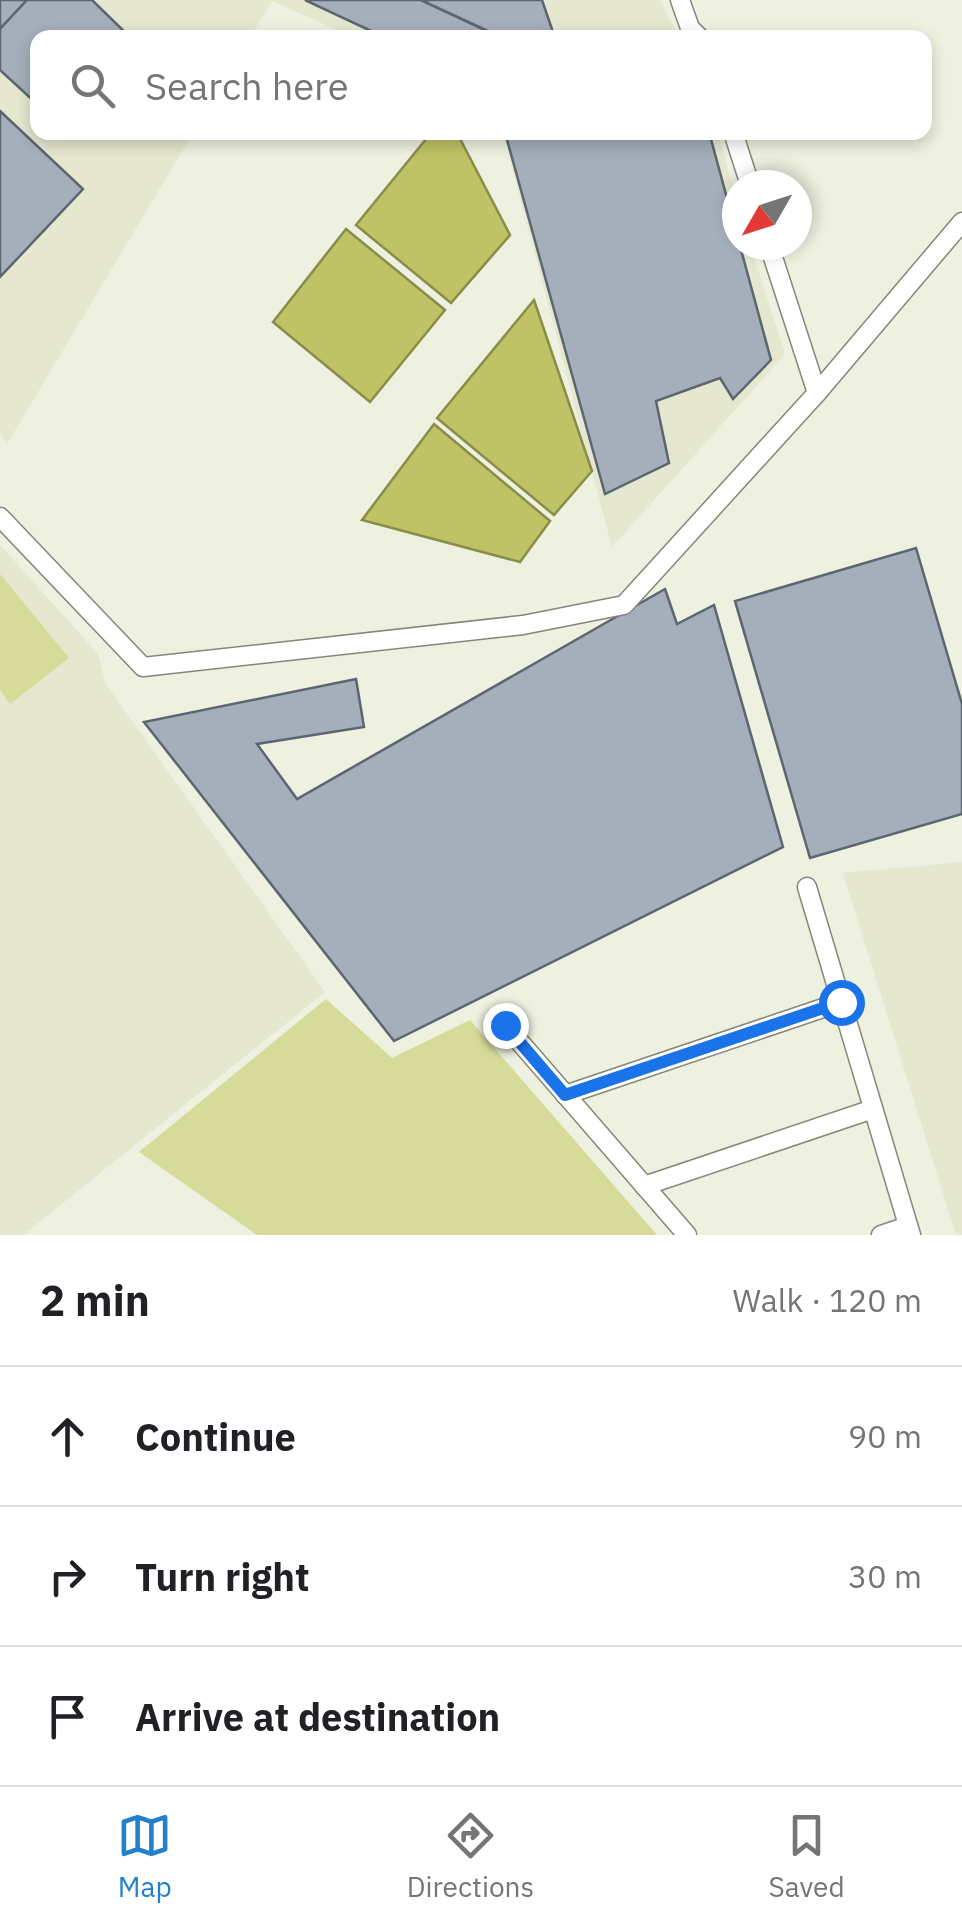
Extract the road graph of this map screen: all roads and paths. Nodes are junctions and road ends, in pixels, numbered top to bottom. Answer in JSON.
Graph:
{"nodes":[{"id":1,"x":680,"y":0,"type":"edge"},
{"id":2,"x":692,"y":30,"type":"edge"},
{"id":3,"x":736,"y":140,"type":"edge"},
{"id":4,"x":745,"y":170,"type":"edge"},
{"id":5,"x":962,"y":222,"type":"edge"},
{"id":6,"x":775,"y":260,"type":"edge"},
{"id":7,"x":817,"y":394,"type":"junction"},
{"id":8,"x":0,"y":517,"type":"edge"},
{"id":9,"x":807,"y":887,"type":"dead end"},
{"id":10,"x":841,"y":1002,"type":"junction"},
{"id":11,"x":505,"y":1025,"type":"dead end"},
{"id":12,"x":565,"y":1095,"type":"junction"},
{"id":13,"x":873,"y":1109,"type":"junction"},
{"id":14,"x":644,"y":1186,"type":"junction"},
{"id":15,"x":909,"y":1230,"type":"edge"},
{"id":16,"x":687,"y":1235,"type":"edge"},
{"id":17,"x":881,"y":1235,"type":"edge"}],
"edges":[{"from":1,"to":2,"type":"street"},
{"from":3,"to":4,"type":"street"},
{"from":5,"to":7,"type":"street"},
{"from":6,"to":7,"type":"street"},
{"from":7,"to":8,"type":"street"},
{"from":9,"to":10,"type":"street"},
{"from":10,"to":12,"type":"street"},
{"from":10,"to":13,"type":"street"},
{"from":11,"to":12,"type":"street"},
{"from":12,"to":14,"type":"street"},
{"from":13,"to":14,"type":"street"},
{"from":13,"to":15,"type":"street"},
{"from":14,"to":16,"type":"street"},
{"from":15,"to":17,"type":"street"}]}
